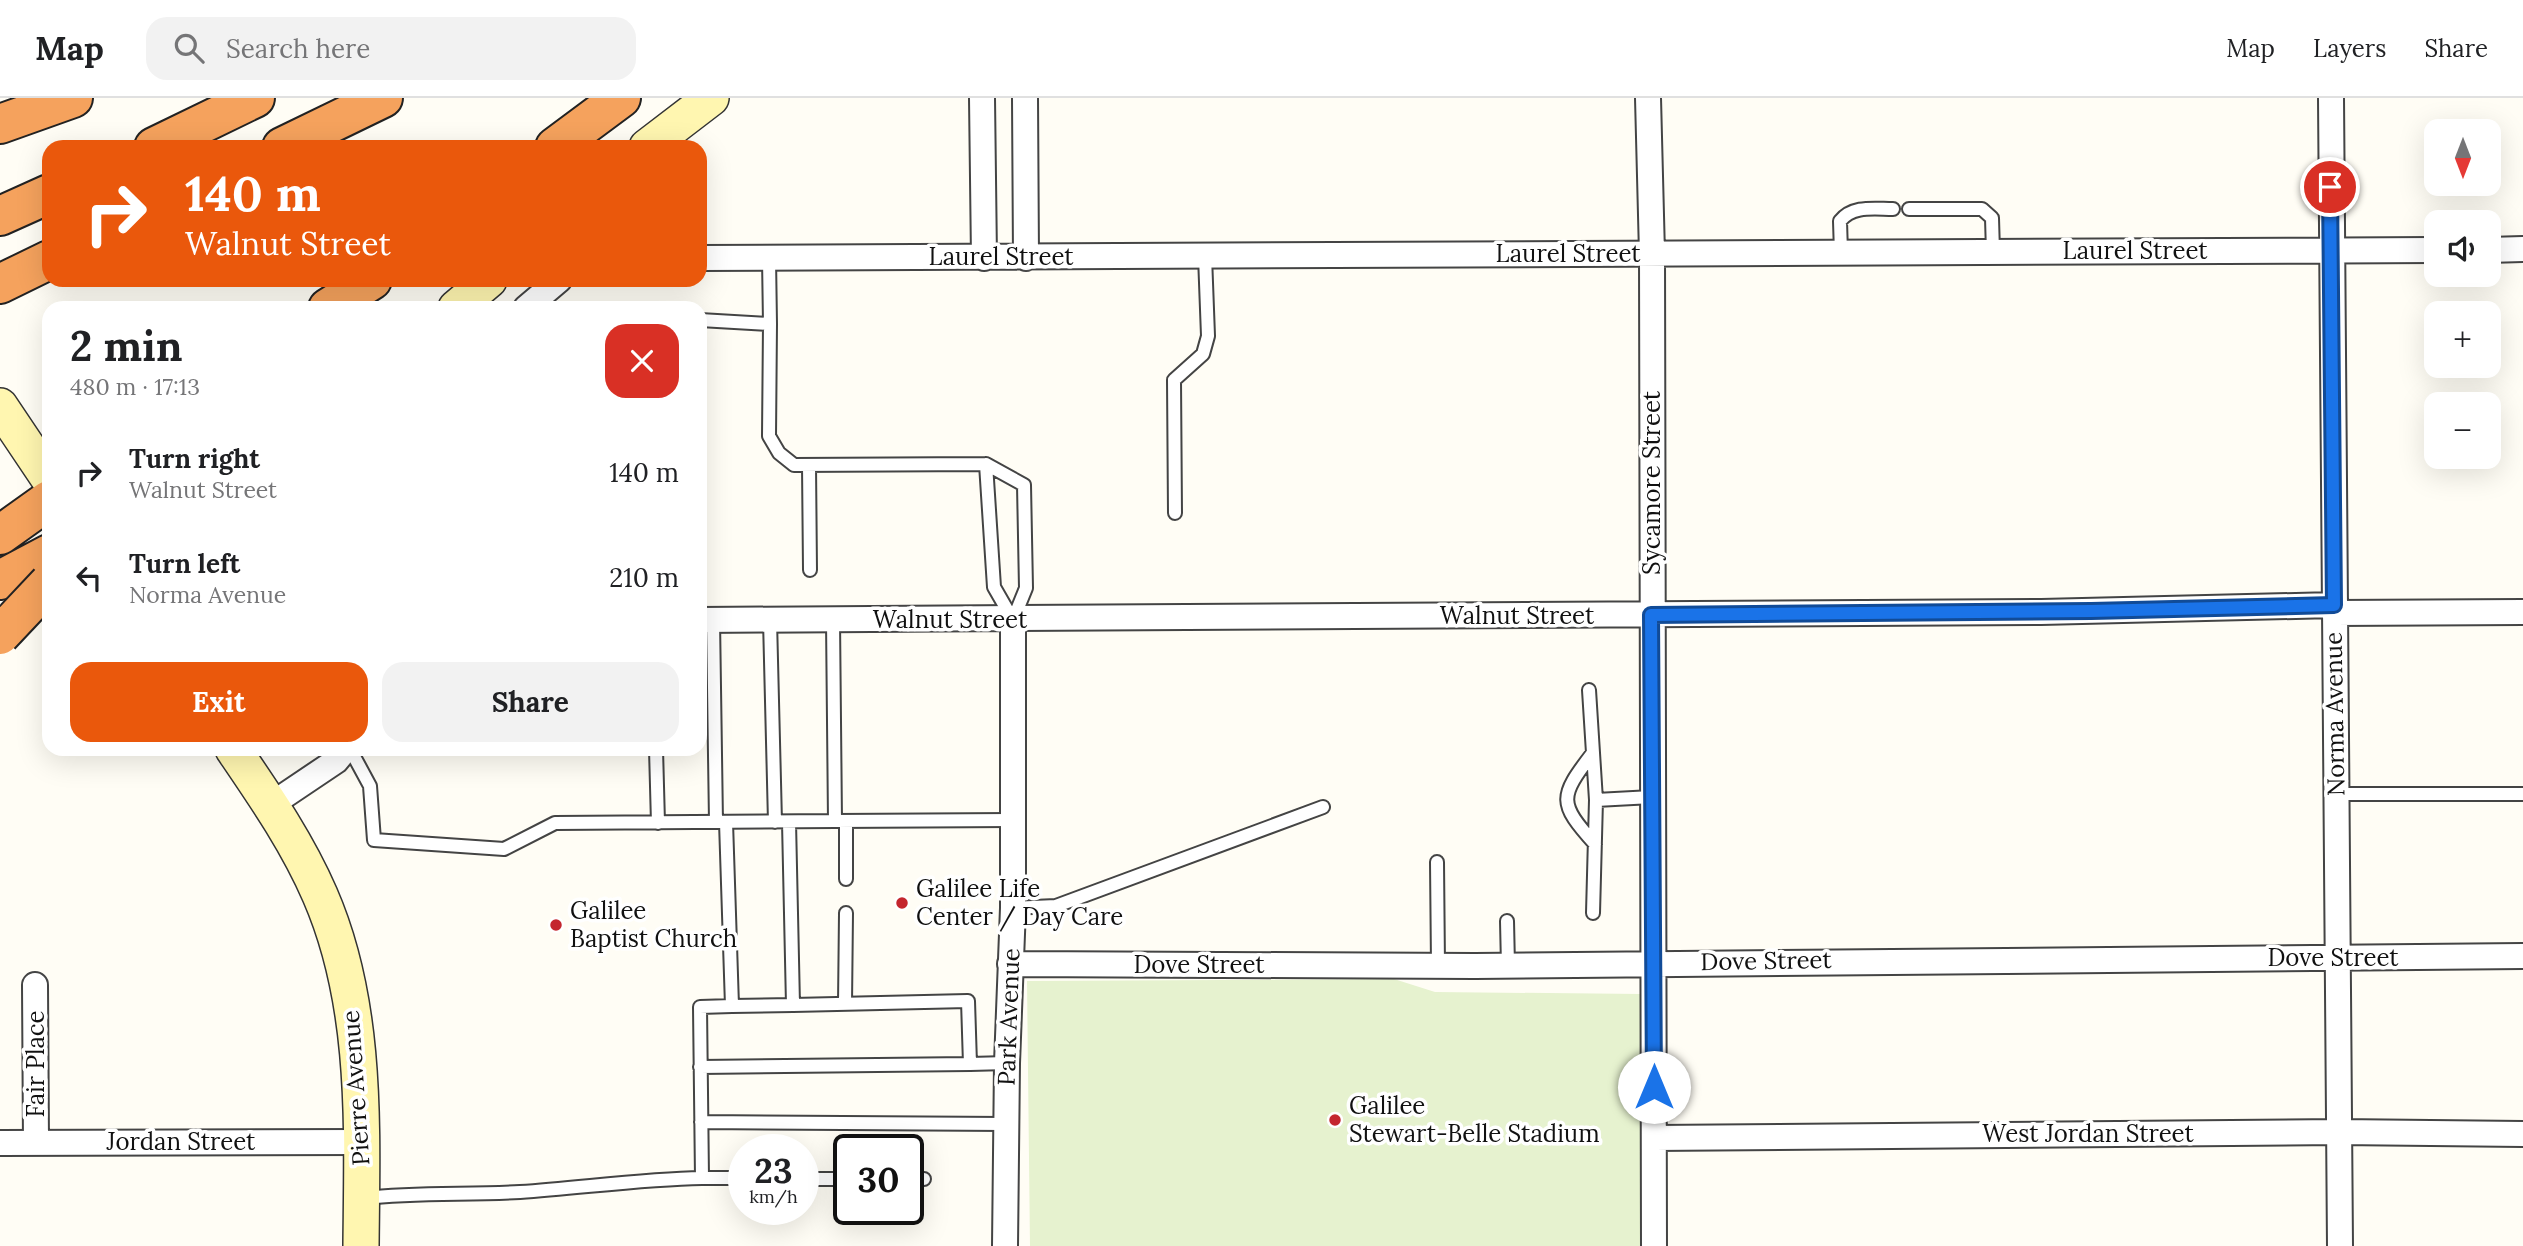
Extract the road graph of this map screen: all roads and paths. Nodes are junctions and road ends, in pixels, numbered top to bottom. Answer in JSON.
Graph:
{"nodes":[{"id":1,"x":73,"y":98,"type":"edge"},
{"id":2,"x":255,"y":98,"type":"edge"},
{"id":3,"x":383,"y":98,"type":"edge"},
{"id":4,"x":711,"y":98,"type":"edge"},
{"id":5,"x":982,"y":98,"type":"edge"},
{"id":6,"x":1025,"y":98,"type":"edge"},
{"id":7,"x":1648,"y":98,"type":"edge"},
{"id":8,"x":2331,"y":98,"type":"edge"},
{"id":9,"x":621,"y":99,"type":"edge"},
{"id":10,"x":0,"y":124,"type":"edge"},
{"id":11,"x":168,"y":140,"type":"edge"},
{"id":12,"x":296,"y":140,"type":"edge"},
{"id":13,"x":565,"y":140,"type":"edge"},
{"id":14,"x":656,"y":140,"type":"edge"},
{"id":15,"x":42,"y":197,"type":"edge"},
{"id":16,"x":1893,"y":209,"type":"dead end"},
{"id":17,"x":1909,"y":209,"type":"dead end"},
{"id":18,"x":0,"y":216,"type":"edge"},
{"id":19,"x":2523,"y":249,"type":"edge"},
{"id":20,"x":2424,"y":250,"type":"edge"},
{"id":21,"x":2501,"y":250,"type":"edge"},
{"id":22,"x":2331,"y":251,"type":"junction"},
{"id":23,"x":1993,"y":252,"type":"junction"},
{"id":24,"x":1841,"y":253,"type":"junction"},
{"id":25,"x":1651,"y":254,"type":"junction"},
{"id":26,"x":1205,"y":256,"type":"junction"},
{"id":27,"x":707,"y":258,"type":"edge"},
{"id":28,"x":769,"y":258,"type":"junction"},
{"id":29,"x":984,"y":258,"type":"junction"},
{"id":30,"x":1026,"y":258,"type":"junction"},
{"id":31,"x":42,"y":263,"type":"edge"},
{"id":32,"x":0,"y":284,"type":"edge"},
{"id":33,"x":362,"y":287,"type":"edge"},
{"id":34,"x":367,"y":287,"type":"edge"},
{"id":35,"x":481,"y":287,"type":"edge"},
{"id":36,"x":551,"y":287,"type":"edge"},
{"id":37,"x":340,"y":301,"type":"edge"},
{"id":38,"x":352,"y":301,"type":"edge"},
{"id":39,"x":464,"y":301,"type":"edge"},
{"id":40,"x":534,"y":301,"type":"edge"},
{"id":41,"x":707,"y":320,"type":"edge"},
{"id":42,"x":770,"y":324,"type":"junction"},
{"id":43,"x":0,"y":406,"type":"edge"},
{"id":44,"x":986,"y":464,"type":"junction"},
{"id":45,"x":809,"y":466,"type":"junction"},
{"id":46,"x":42,"y":469,"type":"edge"},
{"id":47,"x":42,"y":505,"type":"edge"},
{"id":48,"x":1175,"y":513,"type":"dead end"},
{"id":49,"x":0,"y":535,"type":"edge"},
{"id":50,"x":42,"y":558,"type":"edge"},
{"id":51,"x":810,"y":570,"type":"dead end"},
{"id":52,"x":0,"y":580,"type":"edge"},
{"id":53,"x":42,"y":590,"type":"edge"},
{"id":54,"x":0,"y":609,"type":"edge"},
{"id":55,"x":2334,"y":609,"type":"junction"},
{"id":56,"x":42,"y":611,"type":"edge"},
{"id":57,"x":2523,"y":612,"type":"edge"},
{"id":58,"x":1651,"y":615,"type":"junction"},
{"id":59,"x":707,"y":620,"type":"edge"},
{"id":60,"x":770,"y":620,"type":"junction"},
{"id":61,"x":833,"y":620,"type":"junction"},
{"id":62,"x":1013,"y":620,"type":"junction"},
{"id":63,"x":0,"y":635,"type":"edge"},
{"id":64,"x":1589,"y":690,"type":"dead end"},
{"id":65,"x":1592,"y":754,"type":"junction"},
{"id":66,"x":238,"y":756,"type":"edge"},
{"id":67,"x":341,"y":756,"type":"edge"},
{"id":68,"x":352,"y":756,"type":"edge"},
{"id":69,"x":656,"y":756,"type":"edge"},
{"id":70,"x":2336,"y":793,"type":"junction"},
{"id":71,"x":2523,"y":794,"type":"edge"},
{"id":72,"x":1652,"y":797,"type":"junction"},
{"id":73,"x":1596,"y":800,"type":"junction"},
{"id":74,"x":272,"y":804,"type":"junction"},
{"id":75,"x":1324,"y":807,"type":"dead end"},
{"id":76,"x":1013,"y":820,"type":"junction"},
{"id":77,"x":840,"y":821,"type":"junction"},
{"id":78,"x":721,"y":822,"type":"junction"},
{"id":79,"x":775,"y":822,"type":"junction"},
{"id":80,"x":789,"y":822,"type":"junction"},
{"id":81,"x":658,"y":823,"type":"junction"},
{"id":82,"x":1595,"y":844,"type":"junction"},
{"id":83,"x":1437,"y":862,"type":"dead end"},
{"id":84,"x":846,"y":879,"type":"dead end"},
{"id":85,"x":1013,"y":908,"type":"junction"},
{"id":86,"x":846,"y":913,"type":"dead end"},
{"id":87,"x":1593,"y":913,"type":"dead end"},
{"id":88,"x":1507,"y":920,"type":"dead end"},
{"id":89,"x":2523,"y":956,"type":"edge"},
{"id":90,"x":2338,"y":959,"type":"junction"},
{"id":91,"x":1653,"y":962,"type":"junction"},
{"id":92,"x":1010,"y":964,"type":"junction"},
{"id":93,"x":1438,"y":966,"type":"junction"},
{"id":94,"x":1508,"y":966,"type":"junction"},
{"id":95,"x":35,"y":985,"type":"dead end"},
{"id":96,"x":845,"y":1004,"type":"junction"},
{"id":97,"x":793,"y":1005,"type":"junction"},
{"id":98,"x":732,"y":1006,"type":"junction"},
{"id":99,"x":1006,"y":1063,"type":"junction"},
{"id":100,"x":970,"y":1064,"type":"junction"},
{"id":101,"x":700,"y":1067,"type":"junction"},
{"id":102,"x":701,"y":1122,"type":"junction"},
{"id":103,"x":1006,"y":1124,"type":"junction"},
{"id":104,"x":2339,"y":1132,"type":"junction"},
{"id":105,"x":2523,"y":1134,"type":"edge"},
{"id":106,"x":1654,"y":1138,"type":"junction"},
{"id":107,"x":362,"y":1142,"type":"junction"},
{"id":108,"x":0,"y":1143,"type":"edge"},
{"id":109,"x":36,"y":1143,"type":"junction"},
{"id":110,"x":702,"y":1178,"type":"junction"},
{"id":111,"x":728,"y":1178,"type":"edge"},
{"id":112,"x":362,"y":1198,"type":"junction"},
{"id":113,"x":361,"y":1246,"type":"edge"},
{"id":114,"x":1005,"y":1246,"type":"edge"},
{"id":115,"x":1654,"y":1246,"type":"edge"},
{"id":116,"x":2340,"y":1246,"type":"edge"}],
"edges":[{"from":1,"to":10,"type":"highway"},
{"from":2,"to":11,"type":"highway"},
{"from":3,"to":12,"type":"highway"},
{"from":4,"to":14,"type":"main road"},
{"from":5,"to":29,"type":"street"},
{"from":6,"to":30,"type":"street"},
{"from":7,"to":25,"type":"street","name":"Sycamore Street"},
{"from":8,"to":22,"type":"street","name":"Norma Avenue"},
{"from":9,"to":13,"type":"highway"},
{"from":15,"to":18,"type":"highway"},
{"from":16,"to":24,"type":"lane"},
{"from":17,"to":23,"type":"lane"},
{"from":19,"to":21,"type":"street"},
{"from":20,"to":22,"type":"street","name":"Laurel Street"},
{"from":22,"to":23,"type":"street","name":"Laurel Street"},
{"from":22,"to":55,"type":"street","name":"Norma Avenue"},
{"from":23,"to":24,"type":"street","name":"Laurel Street"},
{"from":24,"to":25,"type":"street","name":"Laurel Street"},
{"from":25,"to":26,"type":"street","name":"Laurel Street"},
{"from":25,"to":58,"type":"street","name":"Sycamore Street"},
{"from":26,"to":30,"type":"street","name":"Laurel Street"},
{"from":26,"to":48,"type":"lane"},
{"from":27,"to":28,"type":"street","name":"Laurel Street"},
{"from":28,"to":29,"type":"street","name":"Laurel Street"},
{"from":28,"to":42,"type":"lane"},
{"from":29,"to":30,"type":"street","name":"Laurel Street"},
{"from":31,"to":32,"type":"highway"},
{"from":33,"to":37,"type":"highway"},
{"from":34,"to":38,"type":"highway"},
{"from":35,"to":39,"type":"main road"},
{"from":36,"to":40,"type":"street"},
{"from":41,"to":42,"type":"lane"},
{"from":42,"to":45,"type":"lane"},
{"from":43,"to":46,"type":"main road"},
{"from":44,"to":45,"type":"lane"},
{"from":44,"to":62,"type":"lane"},
{"from":44,"to":62,"type":"lane","name":"Park Avenue"},
{"from":45,"to":51,"type":"lane"},
{"from":47,"to":49,"type":"highway"},
{"from":50,"to":52,"type":"highway"},
{"from":53,"to":63,"type":"highway","bridge":true},
{"from":54,"to":56,"type":"highway"},
{"from":55,"to":57,"type":"street","name":"Walnut Street"},
{"from":55,"to":58,"type":"street","name":"Walnut Street"},
{"from":55,"to":70,"type":"street","name":"Norma Avenue"},
{"from":58,"to":62,"type":"street","name":"Walnut Street"},
{"from":58,"to":72,"type":"street","name":"Sycamore Street"},
{"from":59,"to":60,"type":"street","name":"Walnut Street"},
{"from":59,"to":78,"type":"lane"},
{"from":60,"to":61,"type":"street","name":"Walnut Street"},
{"from":60,"to":79,"type":"lane"},
{"from":61,"to":62,"type":"street","name":"Walnut Street"},
{"from":61,"to":77,"type":"lane"},
{"from":62,"to":76,"type":"street","name":"Park Avenue"},
{"from":64,"to":65,"type":"lane"},
{"from":65,"to":73,"type":"lane"},
{"from":65,"to":82,"type":"lane"},
{"from":66,"to":74,"type":"main road","name":"Pierre Avenue"},
{"from":67,"to":74,"type":"street"},
{"from":68,"to":81,"type":"lane"},
{"from":69,"to":81,"type":"lane"},
{"from":70,"to":71,"type":"lane"},
{"from":70,"to":90,"type":"street","name":"Norma Avenue"},
{"from":72,"to":73,"type":"lane"},
{"from":72,"to":91,"type":"street","name":"Sycamore Street"},
{"from":73,"to":82,"type":"lane"},
{"from":74,"to":107,"type":"main road","name":"Pierre Avenue"},
{"from":75,"to":85,"type":"lane"},
{"from":76,"to":77,"type":"lane"},
{"from":76,"to":85,"type":"street","name":"Park Avenue"},
{"from":77,"to":80,"type":"lane"},
{"from":77,"to":84,"type":"lane"},
{"from":78,"to":79,"type":"lane"},
{"from":78,"to":81,"type":"lane"},
{"from":78,"to":98,"type":"lane"},
{"from":79,"to":80,"type":"lane"},
{"from":80,"to":97,"type":"lane"},
{"from":82,"to":87,"type":"lane"},
{"from":83,"to":93,"type":"lane"},
{"from":85,"to":92,"type":"street","name":"Park Avenue"},
{"from":86,"to":96,"type":"lane"},
{"from":88,"to":94,"type":"lane"},
{"from":89,"to":90,"type":"street","name":"Dove Street"},
{"from":90,"to":91,"type":"street","name":"Dove Street"},
{"from":90,"to":104,"type":"street","name":"Norma Avenue"},
{"from":91,"to":94,"type":"street","name":"Dove Street"},
{"from":91,"to":106,"type":"street","name":"Sycamore Street"},
{"from":92,"to":93,"type":"street","name":"Dove Street"},
{"from":92,"to":99,"type":"street","name":"Park Avenue"},
{"from":93,"to":94,"type":"street","name":"Dove Street"},
{"from":95,"to":109,"type":"street","name":"Fair Place"},
{"from":96,"to":97,"type":"lane"},
{"from":96,"to":100,"type":"lane"},
{"from":97,"to":98,"type":"lane"},
{"from":98,"to":101,"type":"lane"},
{"from":99,"to":100,"type":"lane"},
{"from":99,"to":103,"type":"street","name":"Park Avenue"},
{"from":100,"to":101,"type":"lane"},
{"from":101,"to":102,"type":"lane"},
{"from":102,"to":103,"type":"lane"},
{"from":102,"to":110,"type":"lane"},
{"from":103,"to":114,"type":"street","name":"Park Avenue"},
{"from":104,"to":105,"type":"street","name":"West Jordan Street"},
{"from":104,"to":106,"type":"street","name":"West Jordan Street"},
{"from":104,"to":116,"type":"street","name":"Norma Avenue"},
{"from":106,"to":115,"type":"street","name":"Sycamore Street"},
{"from":107,"to":109,"type":"street","name":"Jordan Street"},
{"from":107,"to":112,"type":"main road","name":"Pierre Avenue"},
{"from":108,"to":109,"type":"street","name":"Jordan Street"},
{"from":110,"to":111,"type":"lane"},
{"from":110,"to":112,"type":"lane"},
{"from":112,"to":113,"type":"main road","name":"Pierre Avenue"}]}
